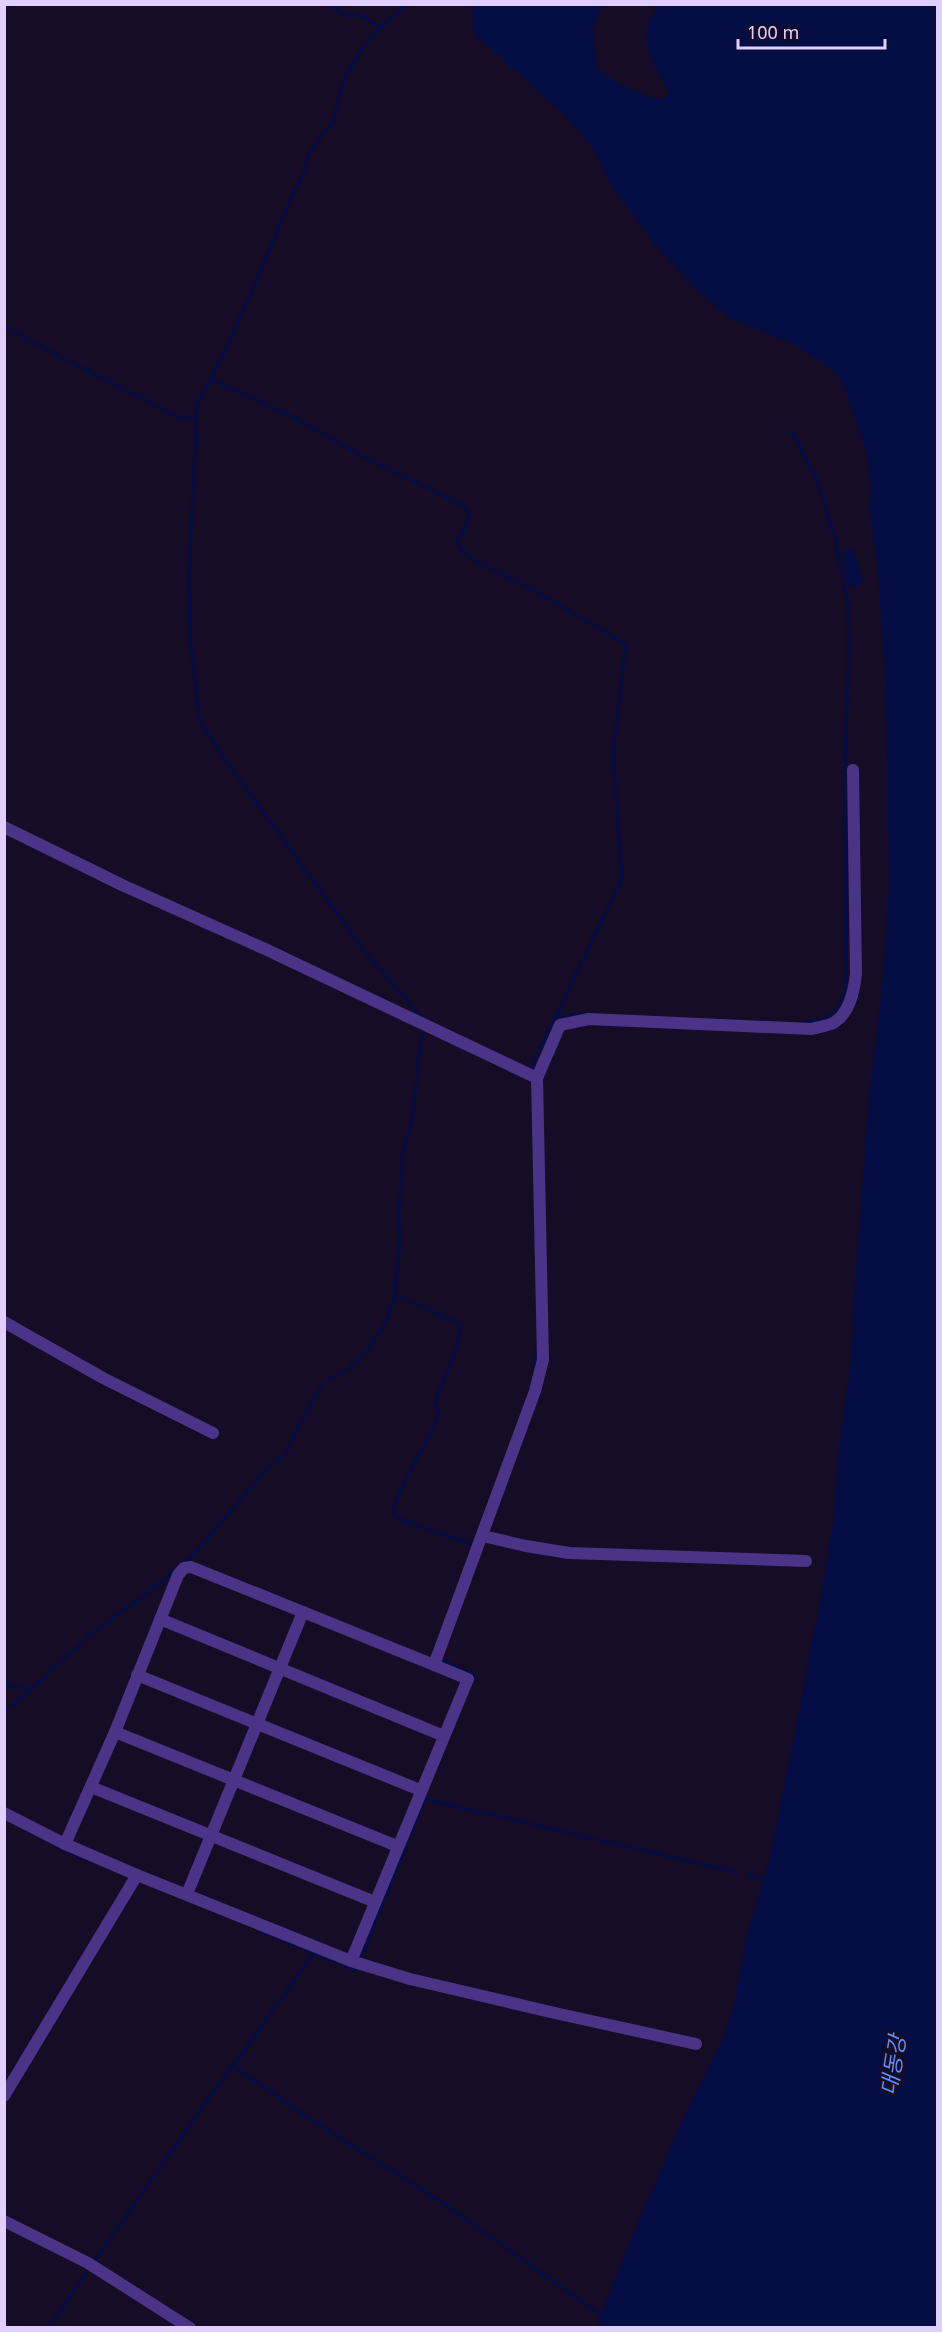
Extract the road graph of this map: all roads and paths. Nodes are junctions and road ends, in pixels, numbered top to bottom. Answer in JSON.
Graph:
{"nodes":[{"id":1,"x":853,"y":770,"type":"dead end"},
{"id":2,"x":4,"y":827,"type":"edge"},
{"id":3,"x":537,"y":1078,"type":"junction"},
{"id":4,"x":4,"y":1322,"type":"edge"},
{"id":5,"x":213,"y":1433,"type":"dead end"},
{"id":6,"x":483,"y":1536,"type":"junction"},
{"id":7,"x":806,"y":1561,"type":"dead end"},
{"id":8,"x":303,"y":1612,"type":"junction"},
{"id":9,"x":160,"y":1619,"type":"junction"},
{"id":10,"x":434,"y":1665,"type":"junction"},
{"id":11,"x":280,"y":1669,"type":"junction"},
{"id":12,"x":137,"y":1675,"type":"junction"},
{"id":13,"x":258,"y":1725,"type":"junction"},
{"id":14,"x":115,"y":1732,"type":"junction"},
{"id":15,"x":444,"y":1736,"type":"junction"},
{"id":16,"x":234,"y":1780,"type":"junction"},
{"id":17,"x":91,"y":1787,"type":"junction"},
{"id":18,"x":420,"y":1790,"type":"junction"},
{"id":19,"x":4,"y":1813,"type":"edge"},
{"id":20,"x":211,"y":1836,"type":"junction"},
{"id":21,"x":65,"y":1844,"type":"junction"},
{"id":22,"x":397,"y":1846,"type":"junction"},
{"id":23,"x":137,"y":1875,"type":"junction"},
{"id":24,"x":187,"y":1894,"type":"junction"},
{"id":25,"x":375,"y":1902,"type":"junction"},
{"id":26,"x":351,"y":1961,"type":"junction"},
{"id":27,"x":696,"y":2044,"type":"dead end"},
{"id":28,"x":4,"y":2096,"type":"edge"},
{"id":29,"x":4,"y":2221,"type":"edge"},
{"id":30,"x":190,"y":2328,"type":"edge"}],
"edges":[{"from":1,"to":3,"type":"street"},
{"from":2,"to":3,"type":"street"},
{"from":3,"to":6,"type":"street"},
{"from":4,"to":5,"type":"street"},
{"from":6,"to":7,"type":"street"},
{"from":6,"to":10,"type":"street"},
{"from":8,"to":9,"type":"street"},
{"from":8,"to":10,"type":"street"},
{"from":8,"to":11,"type":"street"},
{"from":9,"to":11,"type":"street"},
{"from":9,"to":12,"type":"street"},
{"from":10,"to":15,"type":"street"},
{"from":11,"to":13,"type":"street"},
{"from":11,"to":15,"type":"street"},
{"from":12,"to":13,"type":"street"},
{"from":12,"to":14,"type":"street"},
{"from":13,"to":16,"type":"street"},
{"from":13,"to":18,"type":"street"},
{"from":14,"to":16,"type":"street"},
{"from":14,"to":17,"type":"street"},
{"from":15,"to":18,"type":"street"},
{"from":16,"to":20,"type":"street"},
{"from":16,"to":22,"type":"street"},
{"from":17,"to":20,"type":"street"},
{"from":17,"to":21,"type":"street"},
{"from":18,"to":22,"type":"street"},
{"from":19,"to":21,"type":"street"},
{"from":20,"to":24,"type":"street"},
{"from":20,"to":25,"type":"street"},
{"from":21,"to":23,"type":"street"},
{"from":22,"to":25,"type":"street"},
{"from":23,"to":24,"type":"street"},
{"from":23,"to":28,"type":"street"},
{"from":24,"to":26,"type":"street"},
{"from":25,"to":26,"type":"street"},
{"from":26,"to":27,"type":"street"},
{"from":29,"to":30,"type":"street"}]}
